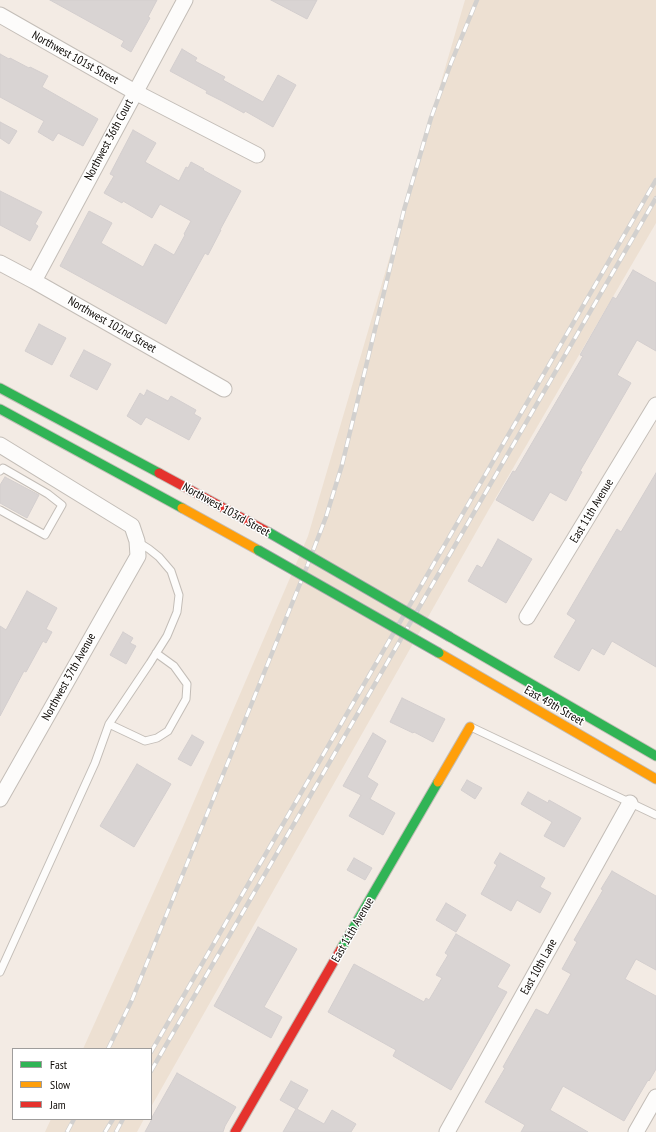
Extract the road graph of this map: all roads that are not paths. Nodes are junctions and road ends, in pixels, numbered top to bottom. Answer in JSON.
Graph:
{"nodes":[{"id":1,"x":185,"y":0,"type":"edge"},
{"id":2,"x":0,"y":15,"type":"edge"},
{"id":3,"x":135,"y":92,"type":"junction"},
{"id":4,"x":257,"y":155,"type":"dead end"},
{"id":5,"x":0,"y":262,"type":"edge"},
{"id":6,"x":34,"y":281,"type":"junction"},
{"id":7,"x":0,"y":388,"type":"edge"},
{"id":8,"x":224,"y":389,"type":"dead end"},
{"id":9,"x":656,"y":405,"type":"edge"},
{"id":10,"x":0,"y":409,"type":"edge"},
{"id":11,"x":0,"y":445,"type":"edge"},
{"id":12,"x":0,"y":471,"type":"edge"},
{"id":13,"x":0,"y":510,"type":"edge"},
{"id":14,"x":137,"y":548,"type":"junction"},
{"id":15,"x":527,"y":617,"type":"dead end"},
{"id":16,"x":450,"y":637,"type":"joint"},
{"id":17,"x":156,"y":653,"type":"junction"},
{"id":18,"x":439,"y":653,"type":"joint"},
{"id":19,"x":109,"y":724,"type":"junction"},
{"id":20,"x":470,"y":727,"type":"joint"},
{"id":21,"x":656,"y":756,"type":"edge"},
{"id":22,"x":656,"y":779,"type":"edge"},
{"id":23,"x":0,"y":799,"type":"edge"},
{"id":24,"x":630,"y":803,"type":"junction"},
{"id":25,"x":656,"y":815,"type":"edge"},
{"id":26,"x":0,"y":972,"type":"edge"},
{"id":27,"x":656,"y":1097,"type":"edge"},
{"id":28,"x":235,"y":1132,"type":"edge"},
{"id":29,"x":447,"y":1132,"type":"edge"},
{"id":30,"x":636,"y":1132,"type":"edge"}],
"edges":[{"from":1,"to":3,"type":"street","name":"Northwest 36th Court"},
{"from":2,"to":3,"type":"street","name":"Northwest 101st Street"},
{"from":3,"to":4,"type":"street","name":"Northwest 101st Street"},
{"from":3,"to":6,"type":"street","name":"Northwest 36th Court"},
{"from":5,"to":6,"type":"street","name":"Northwest 102nd Street"},
{"from":6,"to":8,"type":"street","name":"Northwest 102nd Street"},
{"from":7,"to":16,"type":"main road","name":"Northwest 103rd Street","bridge":true},
{"from":9,"to":15,"type":"street","name":"East 11th Avenue"},
{"from":10,"to":18,"type":"main road","name":"Northwest 103rd Street","bridge":true},
{"from":11,"to":14,"type":"street"},
{"from":12,"to":13,"type":"lane"},
{"from":14,"to":17,"type":"lane"},
{"from":14,"to":23,"type":"street","name":"Northwest 37th Avenue"},
{"from":16,"to":21,"type":"main road","name":"East 49th Street"},
{"from":17,"to":19,"type":"lane"},
{"from":17,"to":19,"type":"lane"},
{"from":18,"to":22,"type":"main road","name":"East 49th Street"},
{"from":19,"to":26,"type":"lane"},
{"from":20,"to":24,"type":"lane"},
{"from":20,"to":28,"type":"main road","name":"East 11th Avenue"},
{"from":24,"to":25,"type":"lane"},
{"from":24,"to":29,"type":"street","name":"East 10th Lane"},
{"from":27,"to":30,"type":"street"}]}
